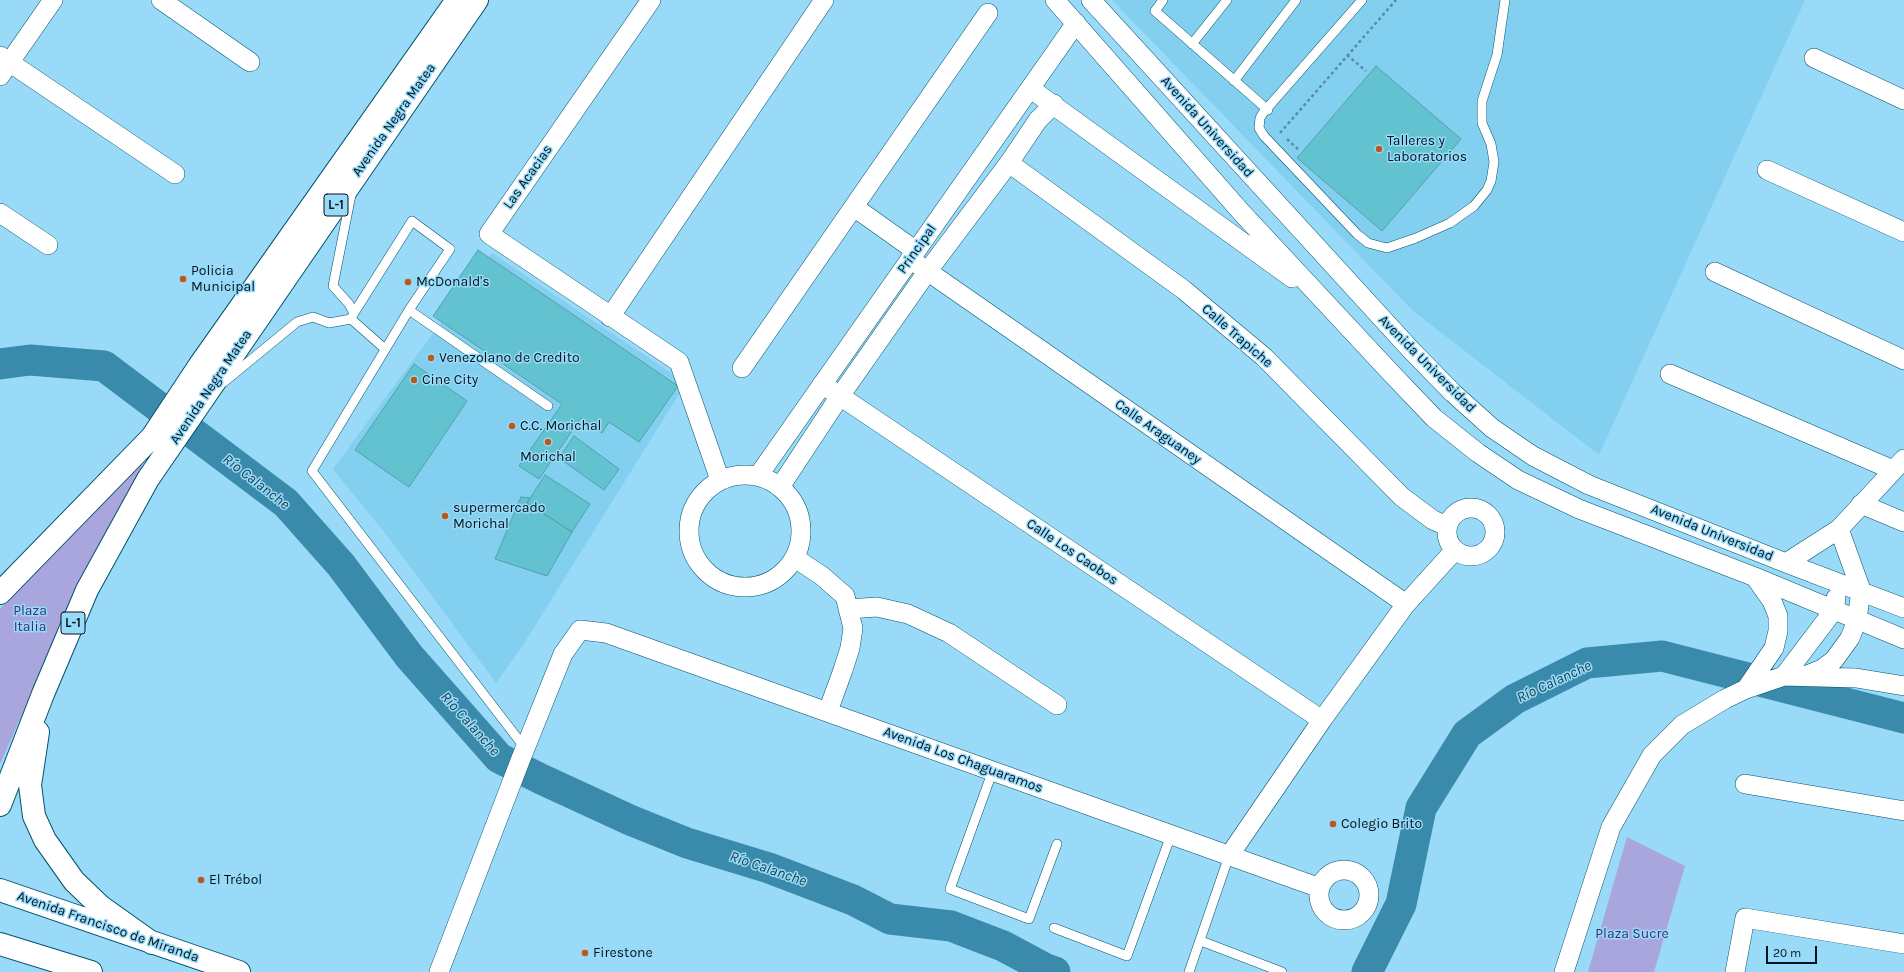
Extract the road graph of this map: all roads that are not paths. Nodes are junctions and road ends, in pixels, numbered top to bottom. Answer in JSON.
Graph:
{"nodes":[{"id":1,"x":53,"y":0,"type":"edge"},
{"id":2,"x":161,"y":0,"type":"edge"},
{"id":3,"x":457,"y":0,"type":"edge"},
{"id":4,"x":477,"y":0,"type":"edge"},
{"id":5,"x":651,"y":0,"type":"edge"},
{"id":6,"x":824,"y":0,"type":"edge"},
{"id":7,"x":1055,"y":0,"type":"edge"},
{"id":8,"x":1091,"y":0,"type":"edge"},
{"id":9,"x":1163,"y":0,"type":"edge"},
{"id":10,"x":1227,"y":0,"type":"edge"},
{"id":11,"x":1296,"y":0,"type":"edge"},
{"id":12,"x":1362,"y":0,"type":"edge"},
{"id":13,"x":1506,"y":0,"type":"edge"},
{"id":14,"x":988,"y":13,"type":"dead end"},
{"id":15,"x":1076,"y":23,"type":"junction"},
{"id":16,"x":1192,"y":44,"type":"junction"},
{"id":17,"x":1814,"y":58,"type":"dead end"},
{"id":18,"x":250,"y":62,"type":"dead end"},
{"id":19,"x":3,"y":65,"type":"edge"},
{"id":20,"x":1234,"y":81,"type":"junction"},
{"id":21,"x":1030,"y":88,"type":"junction"},
{"id":22,"x":1904,"y":100,"type":"edge"},
{"id":23,"x":1054,"y":104,"type":"junction"},
{"id":24,"x":1268,"y":110,"type":"junction"},
{"id":25,"x":1009,"y":163,"type":"junction"},
{"id":26,"x":1767,"y":170,"type":"dead end"},
{"id":27,"x":175,"y":174,"type":"dead end"},
{"id":28,"x":354,"y":178,"type":"junction"},
{"id":29,"x":854,"y":207,"type":"junction"},
{"id":30,"x":0,"y":212,"type":"edge"},
{"id":31,"x":1904,"y":232,"type":"edge"},
{"id":32,"x":48,"y":245,"type":"dead end"},
{"id":33,"x":913,"y":255,"type":"junction"},
{"id":34,"x":927,"y":272,"type":"junction"},
{"id":35,"x":1715,"y":272,"type":"dead end"},
{"id":36,"x":1328,"y":305,"type":"junction"},
{"id":37,"x":409,"y":310,"type":"junction"},
{"id":38,"x":352,"y":316,"type":"junction"},
{"id":39,"x":610,"y":317,"type":"junction"},
{"id":40,"x":385,"y":348,"type":"junction"},
{"id":41,"x":1904,"y":360,"type":"edge"},
{"id":42,"x":742,"y":368,"type":"dead end"},
{"id":43,"x":1670,"y":374,"type":"dead end"},
{"id":44,"x":822,"y":384,"type":"junction"},
{"id":45,"x":840,"y":396,"type":"junction"},
{"id":46,"x":191,"y":404,"type":"junction"},
{"id":47,"x":548,"y":406,"type":"dead end"},
{"id":48,"x":160,"y":444,"type":"junction"},
{"id":49,"x":1899,"y":464,"type":"edge"},
{"id":50,"x":758,"y":476,"type":"junction"},
{"id":51,"x":720,"y":480,"type":"junction"},
{"id":52,"x":780,"y":487,"type":"junction"},
{"id":53,"x":1861,"y":504,"type":"junction"},
{"id":54,"x":1904,"y":522,"type":"edge"},
{"id":55,"x":1447,"y":526,"type":"junction"},
{"id":56,"x":1839,"y":529,"type":"junction"},
{"id":57,"x":1455,"y":550,"type":"junction"},
{"id":58,"x":795,"y":558,"type":"junction"},
{"id":59,"x":1786,"y":563,"type":"junction"},
{"id":60,"x":1754,"y":577,"type":"junction"},
{"id":61,"x":1838,"y":582,"type":"junction"},
{"id":62,"x":1861,"y":590,"type":"junction"},
{"id":63,"x":0,"y":593,"type":"edge"},
{"id":64,"x":1406,"y":604,"type":"junction"},
{"id":65,"x":1904,"y":608,"type":"edge"},
{"id":66,"x":848,"y":609,"type":"junction"},
{"id":67,"x":1834,"y":610,"type":"junction"},
{"id":68,"x":1857,"y":620,"type":"junction"},
{"id":69,"x":1904,"y":639,"type":"edge"},
{"id":70,"x":1784,"y":676,"type":"junction"},
{"id":71,"x":1804,"y":676,"type":"junction"},
{"id":72,"x":1904,"y":686,"type":"edge"},
{"id":73,"x":1746,"y":689,"type":"junction"},
{"id":74,"x":43,"y":694,"type":"junction"},
{"id":75,"x":1057,"y":705,"type":"dead end"},
{"id":76,"x":828,"y":711,"type":"junction"},
{"id":77,"x":1322,"y":720,"type":"junction"},
{"id":78,"x":522,"y":754,"type":"junction"},
{"id":79,"x":993,"y":770,"type":"junction"},
{"id":80,"x":1745,"y":784,"type":"dead end"},
{"id":81,"x":0,"y":805,"type":"edge"},
{"id":82,"x":1904,"y":811,"type":"edge"},
{"id":83,"x":1171,"y":835,"type":"junction"},
{"id":84,"x":1056,"y":844,"type":"dead end"},
{"id":85,"x":1229,"y":856,"type":"junction"},
{"id":86,"x":1320,"y":888,"type":"dead end"},
{"id":87,"x":0,"y":890,"type":"edge"},
{"id":88,"x":1054,"y":928,"type":"dead end"},
{"id":89,"x":1201,"y":942,"type":"junction"},
{"id":90,"x":152,"y":943,"type":"junction"},
{"id":91,"x":0,"y":944,"type":"edge"},
{"id":92,"x":1904,"y":944,"type":"edge"},
{"id":93,"x":91,"y":972,"type":"edge"},
{"id":94,"x":239,"y":972,"type":"edge"},
{"id":95,"x":439,"y":972,"type":"edge"},
{"id":96,"x":1189,"y":972,"type":"edge"},
{"id":97,"x":1282,"y":972,"type":"edge"},
{"id":98,"x":1564,"y":972,"type":"edge"},
{"id":99,"x":1735,"y":972,"type":"edge"}],
"edges":[{"from":1,"to":19,"type":"street"},
{"from":2,"to":18,"type":"street"},
{"from":3,"to":46,"type":"main road","name":"Avenida Negra Matea","number":"L-1"},
{"from":4,"to":28,"type":"main road","name":"Avenida Negra Matea","number":"L-1"},
{"from":5,"to":39,"type":"street","name":"Las Acacias"},
{"from":6,"to":39,"type":"street"},
{"from":7,"to":15,"type":"street","name":"Avenida Universidad"},
{"from":8,"to":59,"type":"street","name":"Avenida Universidad"},
{"from":9,"to":16,"type":"lane"},
{"from":10,"to":16,"type":"lane"},
{"from":11,"to":20,"type":"lane"},
{"from":12,"to":24,"type":"lane"},
{"from":13,"to":24,"type":"lane"},
{"from":14,"to":29,"type":"street"},
{"from":15,"to":21,"type":"street","name":"Principal"},
{"from":15,"to":36,"type":"street","name":"Avenida Universidad"},
{"from":16,"to":20,"type":"lane"},
{"from":17,"to":22,"type":"street"},
{"from":19,"to":27,"type":"street"},
{"from":20,"to":24,"type":"lane"},
{"from":21,"to":23,"type":"street","name":"Avenida Universidad"},
{"from":21,"to":33,"type":"street","name":"Principal"},
{"from":23,"to":25,"type":"street","name":"Principal"},
{"from":23,"to":36,"type":"street","name":"Avenida Universidad"},
{"from":25,"to":34,"type":"street","name":"Principal"},
{"from":25,"to":55,"type":"street","name":"Calle Trapiche"},
{"from":26,"to":31,"type":"street"},
{"from":28,"to":38,"type":"lane"},
{"from":28,"to":46,"type":"main road","name":"Avenida Negra Matea","number":"L-1"},
{"from":29,"to":33,"type":"street","name":"Calle Araguaney"},
{"from":29,"to":42,"type":"street"},
{"from":30,"to":32,"type":"street"},
{"from":33,"to":34,"type":"street","name":"Calle Araguaney"},
{"from":33,"to":44,"type":"street","name":"Principal"},
{"from":34,"to":45,"type":"street","name":"Principal"},
{"from":34,"to":64,"type":"street","name":"Calle Araguaney"},
{"from":35,"to":41,"type":"street"},
{"from":36,"to":60,"type":"street","name":"Avenida Universidad"},
{"from":37,"to":38,"type":"lane"},
{"from":37,"to":40,"type":"lane"},
{"from":37,"to":47,"type":"lane"},
{"from":38,"to":40,"type":"lane"},
{"from":38,"to":46,"type":"lane"},
{"from":39,"to":51,"type":"street","name":"Las Acacias"},
{"from":40,"to":78,"type":"lane"},
{"from":43,"to":49,"type":"street"},
{"from":44,"to":45,"type":"street","name":"Calle Los Caobos"},
{"from":44,"to":50,"type":"street","name":"Principal"},
{"from":45,"to":52,"type":"street","name":"Principal"},
{"from":45,"to":77,"type":"street","name":"Calle Los Caobos"},
{"from":46,"to":48,"type":"main road","name":"Avenida Negra Matea","number":"L-1"},
{"from":48,"to":63,"type":"main road","name":"Avenida Negra Matea","number":"L-1"},
{"from":48,"to":74,"type":"main road","name":"Avenida Negra Matea","number":"L-1"},
{"from":49,"to":53,"type":"street"},
{"from":50,"to":51,"type":"street"},
{"from":50,"to":52,"type":"street"},
{"from":51,"to":58,"type":"street"},
{"from":52,"to":58,"type":"street"},
{"from":53,"to":54,"type":"street"},
{"from":53,"to":56,"type":"street"},
{"from":55,"to":57,"type":"street"},
{"from":55,"to":57,"type":"street"},
{"from":56,"to":59,"type":"street"},
{"from":56,"to":62,"type":"street"},
{"from":57,"to":64,"type":"street"},
{"from":58,"to":66,"type":"street"},
{"from":59,"to":61,"type":"street","name":"Avenida Universidad"},
{"from":60,"to":67,"type":"street","name":"Avenida Universidad"},
{"from":60,"to":73,"type":"street"},
{"from":61,"to":62,"type":"street","name":"Avenida Universidad"},
{"from":61,"to":67,"type":"street"},
{"from":62,"to":65,"type":"street","name":"Avenida Universidad"},
{"from":62,"to":68,"type":"street"},
{"from":64,"to":77,"type":"street"},
{"from":66,"to":75,"type":"street"},
{"from":66,"to":76,"type":"street"},
{"from":67,"to":68,"type":"street","name":"Avenida Universidad"},
{"from":67,"to":70,"type":"street"},
{"from":68,"to":69,"type":"street","name":"Avenida Universidad"},
{"from":68,"to":71,"type":"street"},
{"from":70,"to":71,"type":"street"},
{"from":70,"to":73,"type":"street"},
{"from":71,"to":72,"type":"street"},
{"from":73,"to":98,"type":"street"},
{"from":74,"to":81,"type":"main road","name":"Avenida Negra Matea","number":"L-1"},
{"from":74,"to":90,"type":"main road"},
{"from":76,"to":78,"type":"street","name":"Avenida Los Chaguaramos"},
{"from":76,"to":79,"type":"street","name":"Avenida Los Chaguaramos"},
{"from":77,"to":85,"type":"street"},
{"from":78,"to":95,"type":"street"},
{"from":79,"to":83,"type":"street","name":"Avenida Los Chaguaramos"},
{"from":79,"to":84,"type":"lane"},
{"from":80,"to":82,"type":"street"},
{"from":83,"to":85,"type":"street","name":"Avenida Los Chaguaramos"},
{"from":83,"to":88,"type":"lane"},
{"from":85,"to":86,"type":"street","name":"Avenida Los Chaguaramos"},
{"from":85,"to":89,"type":"lane"},
{"from":87,"to":90,"type":"main road","name":"Avenida Francisco de Miranda"},
{"from":89,"to":96,"type":"lane"},
{"from":89,"to":97,"type":"lane"},
{"from":90,"to":94,"type":"main road","name":"Avenida Francisco de Miranda"},
{"from":91,"to":93,"type":"main road"},
{"from":92,"to":99,"type":"street"}]}
